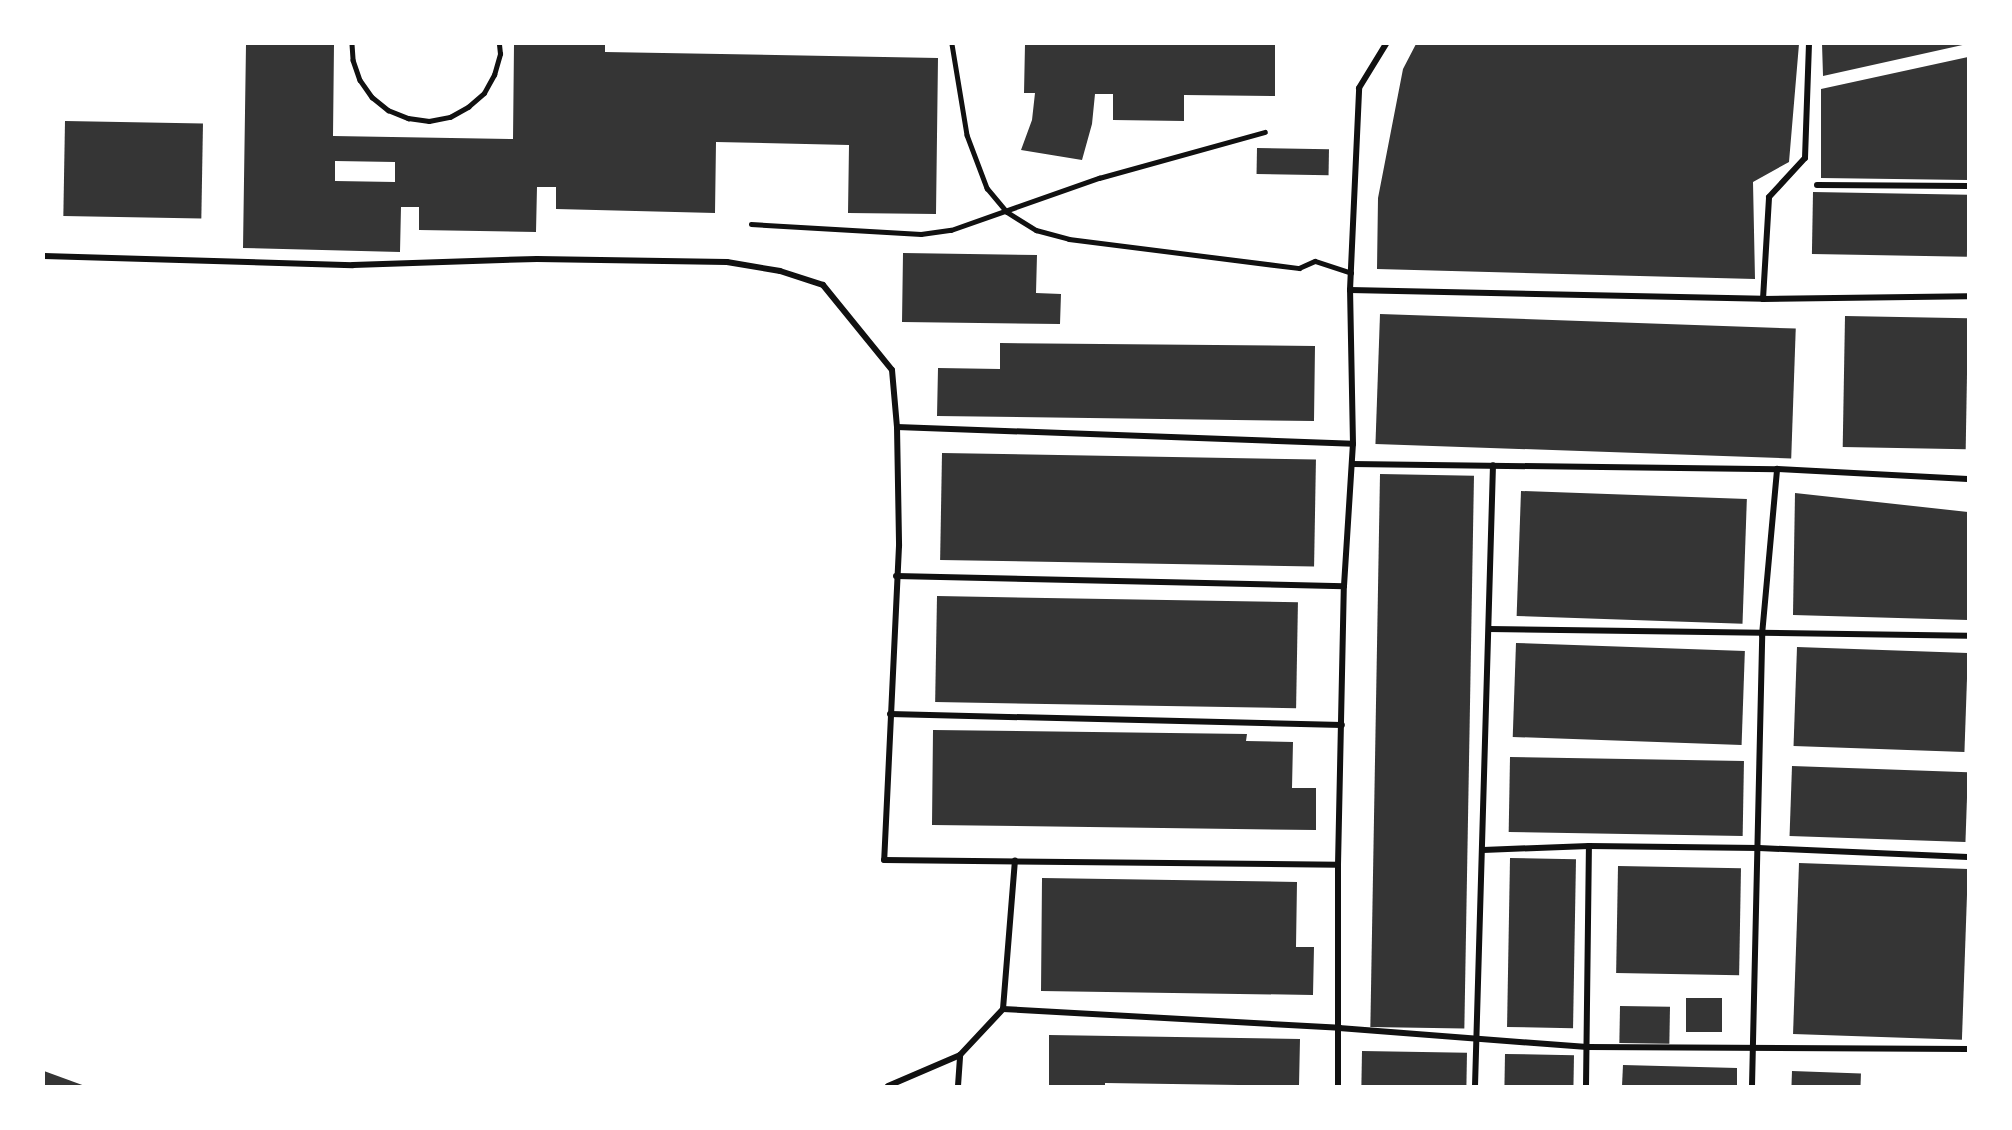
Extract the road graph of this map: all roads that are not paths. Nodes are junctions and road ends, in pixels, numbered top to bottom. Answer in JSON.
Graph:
{"nodes":[{"id":1,"x":352,"y":44,"type":"edge"},
{"id":2,"x":499,"y":44,"type":"edge"},
{"id":3,"x":952,"y":44,"type":"edge"},
{"id":4,"x":1386,"y":44,"type":"edge"},
{"id":5,"x":1809,"y":44,"type":"edge"},
{"id":6,"x":1266,"y":132,"type":"dead end"},
{"id":7,"x":1817,"y":185,"type":"dead end"},
{"id":8,"x":1968,"y":186,"type":"edge"},
{"id":9,"x":1007,"y":212,"type":"junction"},
{"id":10,"x":751,"y":224,"type":"dead end"},
{"id":11,"x":44,"y":256,"type":"edge"},
{"id":12,"x":1351,"y":273,"type":"junction"},
{"id":13,"x":1350,"y":290,"type":"junction"},
{"id":14,"x":1968,"y":296,"type":"edge"},
{"id":15,"x":1763,"y":299,"type":"junction"},
{"id":16,"x":897,"y":427,"type":"junction"},
{"id":17,"x":1353,"y":444,"type":"junction"},
{"id":18,"x":1352,"y":464,"type":"junction"},
{"id":19,"x":1493,"y":465,"type":"junction"},
{"id":20,"x":1777,"y":470,"type":"junction"},
{"id":21,"x":1968,"y":479,"type":"edge"},
{"id":22,"x":896,"y":576,"type":"junction"},
{"id":23,"x":1344,"y":586,"type":"junction"},
{"id":24,"x":1489,"y":629,"type":"junction"},
{"id":25,"x":1762,"y":635,"type":"junction"},
{"id":26,"x":1968,"y":636,"type":"edge"},
{"id":27,"x":890,"y":714,"type":"junction"},
{"id":28,"x":1342,"y":725,"type":"junction"},
{"id":29,"x":1589,"y":846,"type":"junction"},
{"id":30,"x":1758,"y":848,"type":"junction"},
{"id":31,"x":1483,"y":850,"type":"junction"},
{"id":32,"x":1968,"y":857,"type":"edge"},
{"id":33,"x":1015,"y":860,"type":"junction"},
{"id":34,"x":1338,"y":865,"type":"junction"},
{"id":35,"x":1003,"y":1009,"type":"junction"},
{"id":36,"x":1339,"y":1028,"type":"junction"},
{"id":37,"x":1476,"y":1040,"type":"junction"},
{"id":38,"x":1587,"y":1047,"type":"junction"},
{"id":39,"x":1753,"y":1047,"type":"junction"},
{"id":40,"x":1968,"y":1049,"type":"edge"},
{"id":41,"x":960,"y":1055,"type":"junction"},
{"id":42,"x":888,"y":1086,"type":"edge"},
{"id":43,"x":958,"y":1086,"type":"edge"},
{"id":44,"x":1338,"y":1086,"type":"edge"},
{"id":45,"x":1475,"y":1086,"type":"edge"},
{"id":46,"x":1587,"y":1086,"type":"edge"},
{"id":47,"x":1752,"y":1086,"type":"edge"}],
"edges":[{"from":1,"to":2,"type":"lane"},
{"from":3,"to":9,"type":"lane"},
{"from":4,"to":12,"type":"street"},
{"from":5,"to":15,"type":"street"},
{"from":6,"to":9,"type":"lane"},
{"from":7,"to":8,"type":"street"},
{"from":9,"to":10,"type":"lane"},
{"from":9,"to":12,"type":"lane"},
{"from":11,"to":16,"type":"street"},
{"from":12,"to":13,"type":"street"},
{"from":13,"to":15,"type":"street"},
{"from":13,"to":17,"type":"street"},
{"from":14,"to":15,"type":"street"},
{"from":16,"to":17,"type":"street"},
{"from":16,"to":22,"type":"street"},
{"from":17,"to":18,"type":"street"},
{"from":18,"to":19,"type":"street"},
{"from":18,"to":23,"type":"street"},
{"from":19,"to":20,"type":"street"},
{"from":19,"to":24,"type":"street"},
{"from":20,"to":21,"type":"street"},
{"from":20,"to":25,"type":"street"},
{"from":22,"to":23,"type":"street"},
{"from":22,"to":27,"type":"street"},
{"from":23,"to":28,"type":"street"},
{"from":24,"to":25,"type":"street"},
{"from":24,"to":31,"type":"street"},
{"from":25,"to":26,"type":"street"},
{"from":25,"to":30,"type":"street"},
{"from":27,"to":28,"type":"street"},
{"from":27,"to":33,"type":"street"},
{"from":28,"to":34,"type":"street"},
{"from":29,"to":30,"type":"street"},
{"from":29,"to":31,"type":"street"},
{"from":29,"to":38,"type":"street"},
{"from":30,"to":32,"type":"street"},
{"from":30,"to":39,"type":"street"},
{"from":31,"to":37,"type":"street"},
{"from":33,"to":34,"type":"street"},
{"from":33,"to":35,"type":"street"},
{"from":34,"to":36,"type":"street"},
{"from":35,"to":36,"type":"street"},
{"from":35,"to":41,"type":"street"},
{"from":36,"to":37,"type":"street"},
{"from":36,"to":44,"type":"street"},
{"from":37,"to":38,"type":"street"},
{"from":37,"to":45,"type":"street"},
{"from":38,"to":39,"type":"street"},
{"from":38,"to":46,"type":"street"},
{"from":39,"to":40,"type":"street"},
{"from":39,"to":47,"type":"street"},
{"from":41,"to":42,"type":"street"},
{"from":41,"to":43,"type":"street"}]}
